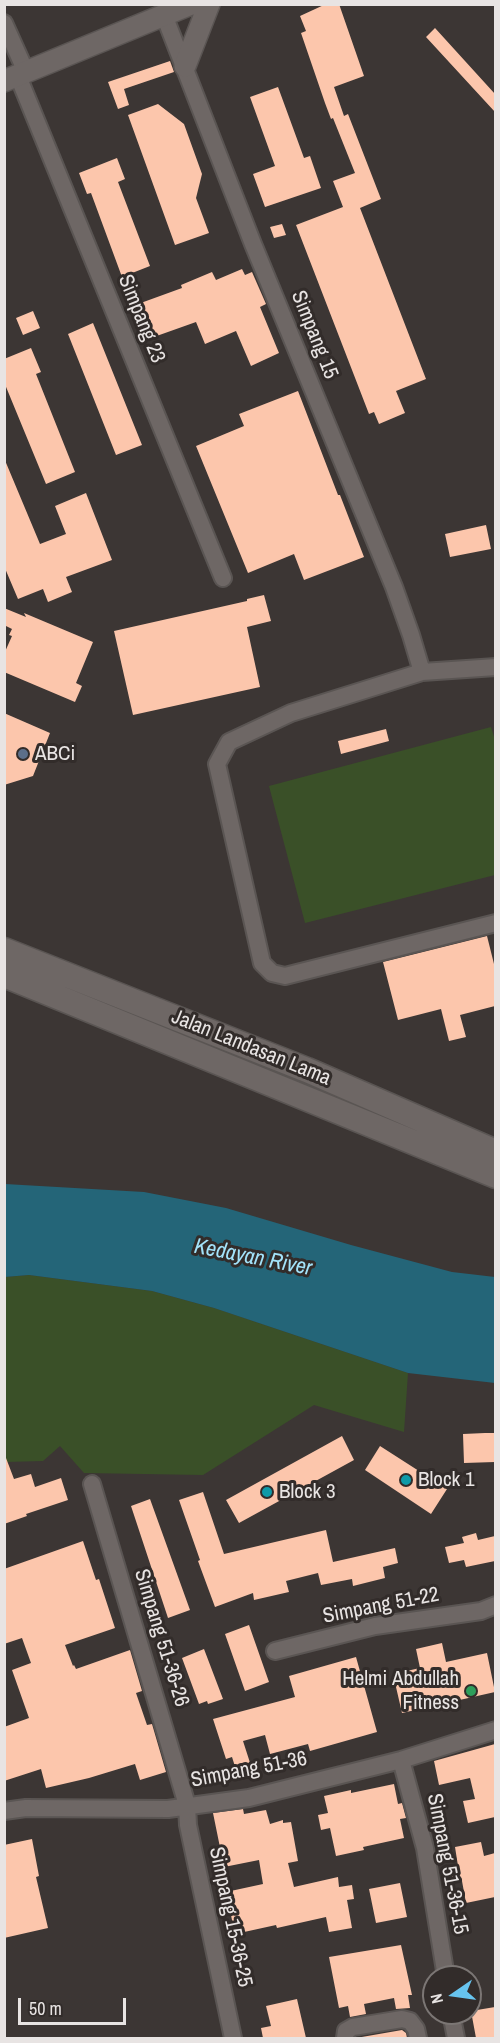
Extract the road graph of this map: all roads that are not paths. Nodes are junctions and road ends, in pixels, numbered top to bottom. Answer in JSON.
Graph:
{"nodes":[{"id":1,"x":191,"y":4,"type":"edge"},
{"id":2,"x":209,"y":4,"type":"edge"},
{"id":3,"x":164,"y":15,"type":"junction"},
{"id":4,"x":4,"y":23,"type":"edge"},
{"id":5,"x":185,"y":66,"type":"junction"},
{"id":6,"x":16,"y":77,"type":"edge"},
{"id":7,"x":223,"y":578,"type":"dead end"},
{"id":8,"x":495,"y":667,"type":"edge"},
{"id":9,"x":422,"y":672,"type":"junction"},
{"id":10,"x":495,"y":923,"type":"edge"},
{"id":11,"x":4,"y":950,"type":"edge"},
{"id":12,"x":4,"y":975,"type":"edge"},
{"id":13,"x":495,"y":1152,"type":"edge"},
{"id":14,"x":495,"y":1176,"type":"edge"},
{"id":15,"x":92,"y":1484,"type":"dead end"},
{"id":16,"x":495,"y":1605,"type":"edge"},
{"id":17,"x":275,"y":1651,"type":"dead end"},
{"id":18,"x":495,"y":1730,"type":"edge"},
{"id":19,"x":401,"y":1760,"type":"junction"},
{"id":20,"x":187,"y":1805,"type":"junction"},
{"id":21,"x":4,"y":1811,"type":"edge"},
{"id":22,"x":444,"y":1965,"type":"edge"},
{"id":23,"x":233,"y":2038,"type":"edge"},
{"id":24,"x":345,"y":2038,"type":"edge"},
{"id":25,"x":418,"y":2038,"type":"edge"}],
"edges":[{"from":1,"to":3,"type":"street"},
{"from":2,"to":5,"type":"street"},
{"from":3,"to":5,"type":"street","name":"Simpang 15"},
{"from":3,"to":6,"type":"street"},
{"from":4,"to":6,"type":"street","name":"Simpang 23"},
{"from":5,"to":9,"type":"street","name":"Simpang 15"},
{"from":6,"to":7,"type":"street","name":"Simpang 23"},
{"from":8,"to":9,"type":"street"},
{"from":9,"to":10,"type":"street"},
{"from":11,"to":13,"type":"main road","name":"Jalan Landasan Lama"},
{"from":12,"to":14,"type":"main road","name":"Jalan Landasan Lama"},
{"from":15,"to":20,"type":"street","name":"Simpang 51-36-26"},
{"from":16,"to":17,"type":"street","name":"Simpang 51-22"},
{"from":18,"to":19,"type":"street","name":"Simpang 51-36"},
{"from":19,"to":20,"type":"street","name":"Simpang 51-36"},
{"from":19,"to":22,"type":"street","name":"Simpang 51-36-15"},
{"from":20,"to":21,"type":"street","name":"Simpang 51-36"},
{"from":20,"to":23,"type":"street","name":"Simpang 15-36-25"},
{"from":24,"to":25,"type":"street"}]}
